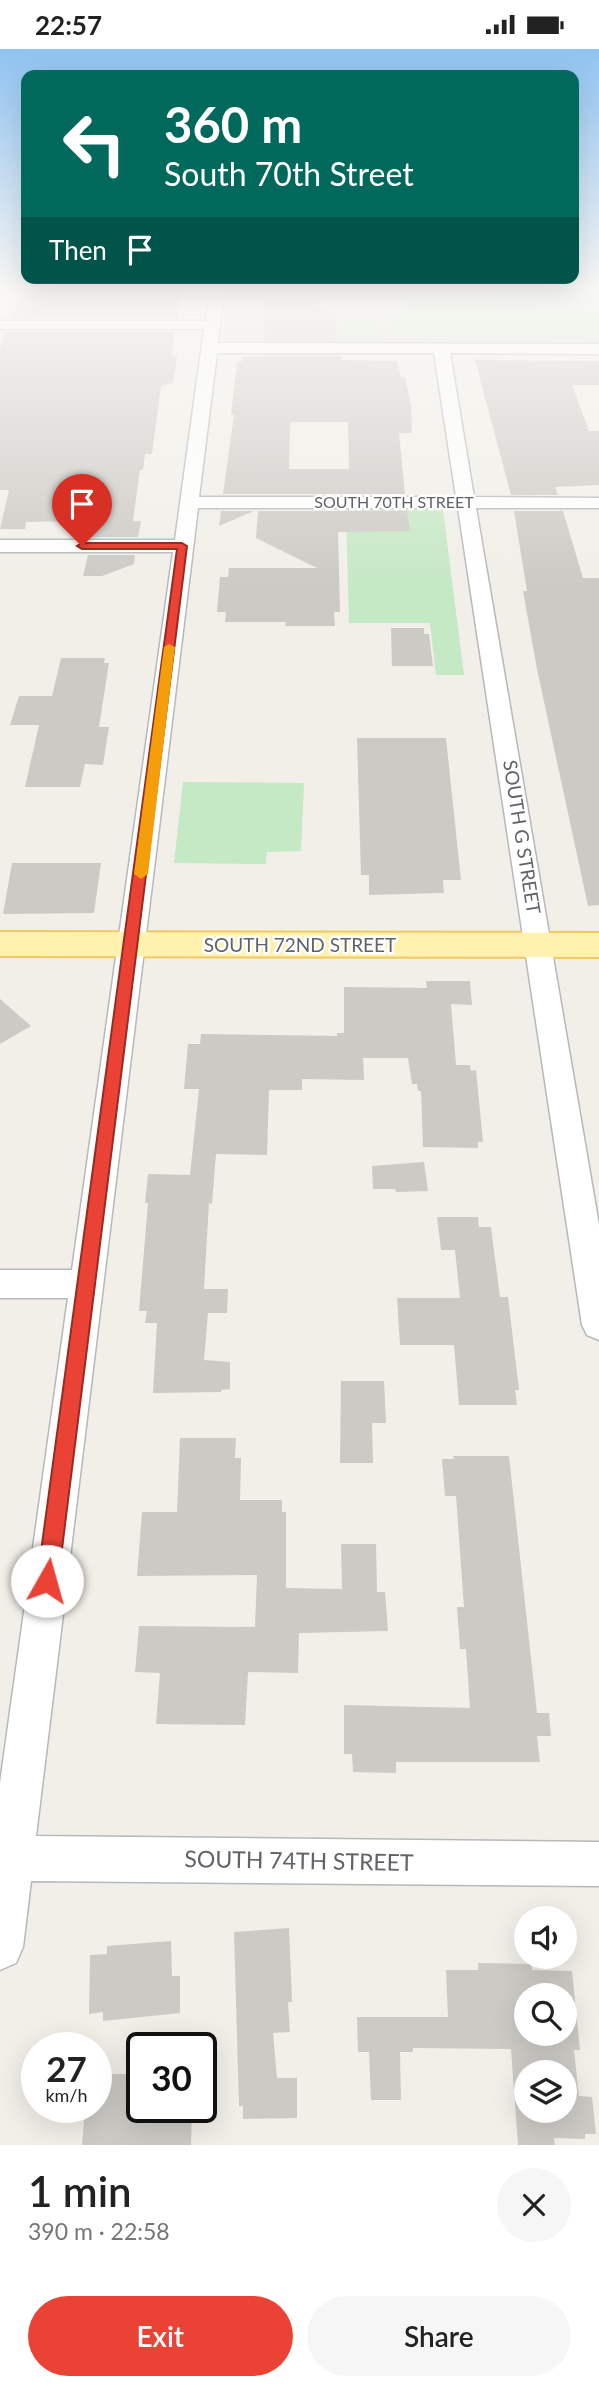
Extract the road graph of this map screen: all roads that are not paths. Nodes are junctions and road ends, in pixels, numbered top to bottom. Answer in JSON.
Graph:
{"nodes":[{"id":1,"x":204,"y":388,"type":"edge"},
{"id":2,"x":448,"y":388,"type":"edge"},
{"id":3,"x":188,"y":502,"type":"junction"},
{"id":4,"x":467,"y":503,"type":"junction"},
{"id":5,"x":599,"y":503,"type":"edge"},
{"id":6,"x":0,"y":546,"type":"edge"},
{"id":7,"x":182,"y":546,"type":"junction"},
{"id":8,"x":0,"y":944,"type":"edge"},
{"id":9,"x":131,"y":944,"type":"junction"},
{"id":10,"x":539,"y":945,"type":"junction"},
{"id":11,"x":599,"y":945,"type":"edge"},
{"id":12,"x":0,"y":1284,"type":"edge"},
{"id":13,"x":86,"y":1284,"type":"junction"},
{"id":14,"x":599,"y":1325,"type":"edge"},
{"id":15,"x":6,"y":1858,"type":"edge"},
{"id":16,"x":599,"y":1864,"type":"edge"},
{"id":17,"x":0,"y":1947,"type":"edge"}],
"edges":[{"from":1,"to":3,"type":"street"},
{"from":2,"to":4,"type":"street","name":"SOUTH G STREET"},
{"from":3,"to":4,"type":"street","name":"SOUTH 70TH STREET"},
{"from":3,"to":7,"type":"street"},
{"from":4,"to":5,"type":"street","name":"SOUTH 70TH STREET"},
{"from":4,"to":10,"type":"street","name":"SOUTH G STREET"},
{"from":6,"to":7,"type":"street"},
{"from":7,"to":9,"type":"street"},
{"from":8,"to":9,"type":"main road","name":"SOUTH 72ND STREET"},
{"from":9,"to":10,"type":"main road","name":"SOUTH 72ND STREET"},
{"from":9,"to":13,"type":"street"},
{"from":10,"to":11,"type":"main road","name":"SOUTH 72ND STREET"},
{"from":10,"to":14,"type":"street","name":"SOUTH G STREET"},
{"from":12,"to":13,"type":"street"},
{"from":13,"to":15,"type":"street"},
{"from":15,"to":16,"type":"street","name":"SOUTH 74TH STREET"},
{"from":15,"to":17,"type":"street"}]}
